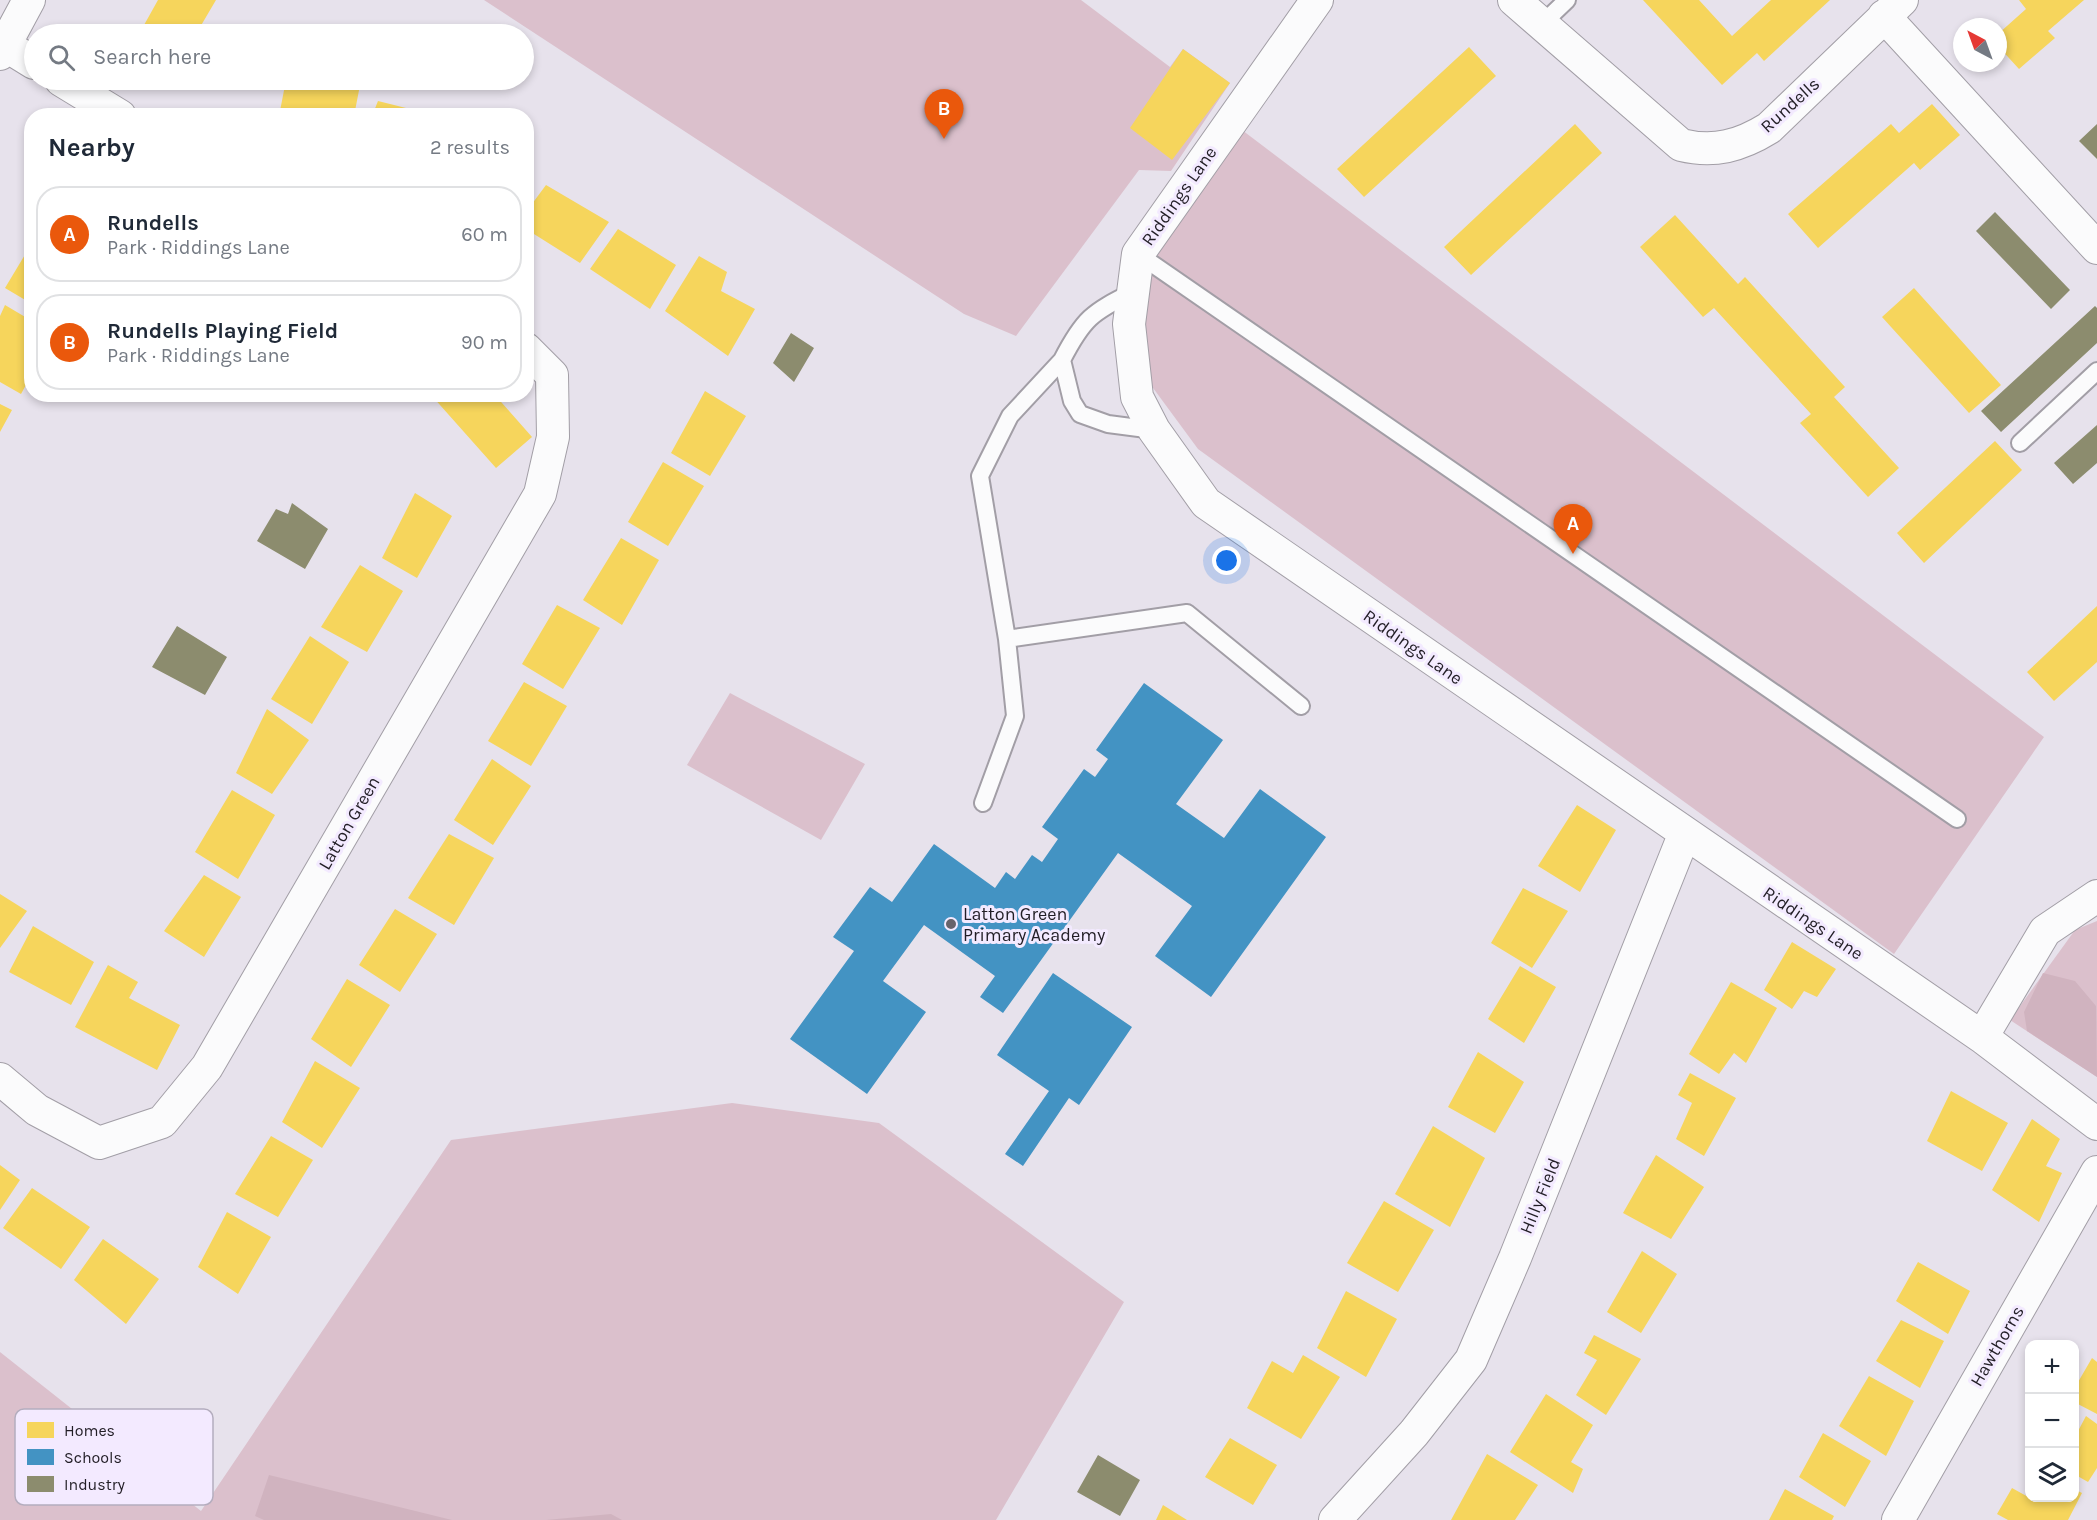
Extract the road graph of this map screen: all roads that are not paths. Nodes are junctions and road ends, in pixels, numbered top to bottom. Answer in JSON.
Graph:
{"nodes":[{"id":1,"x":29,"y":0,"type":"edge"},
{"id":2,"x":1317,"y":0,"type":"edge"},
{"id":3,"x":1514,"y":0,"type":"edge"},
{"id":4,"x":1567,"y":0,"type":"edge"},
{"id":5,"x":1893,"y":8,"type":"edge"},
{"id":6,"x":1543,"y":23,"type":"junction"},
{"id":7,"x":2,"y":49,"type":"edge"},
{"id":8,"x":24,"y":59,"type":"edge"},
{"id":9,"x":77,"y":90,"type":"edge"},
{"id":10,"x":107,"y":108,"type":"edge"},
{"id":11,"x":2097,"y":248,"type":"edge"},
{"id":12,"x":1138,"y":254,"type":"junction"},
{"id":13,"x":1133,"y":292,"type":"junction"},
{"id":14,"x":534,"y":357,"type":"edge"},
{"id":15,"x":1062,"y":360,"type":"junction"},
{"id":16,"x":2097,"y":371,"type":"edge"},
{"id":17,"x":1154,"y":430,"type":"junction"},
{"id":18,"x":2020,"y":443,"type":"dead end"},
{"id":19,"x":1007,"y":639,"type":"junction"},
{"id":20,"x":1301,"y":706,"type":"dead end"},
{"id":21,"x":983,"y":803,"type":"dead end"},
{"id":22,"x":1957,"y":819,"type":"dead end"},
{"id":23,"x":1684,"y":835,"type":"junction"},
{"id":24,"x":2097,"y":896,"type":"edge"},
{"id":25,"x":1982,"y":1037,"type":"junction"},
{"id":26,"x":0,"y":1079,"type":"edge"},
{"id":27,"x":2097,"y":1124,"type":"edge"},
{"id":28,"x":2097,"y":1172,"type":"edge"},
{"id":29,"x":1335,"y":1520,"type":"edge"},
{"id":30,"x":1898,"y":1520,"type":"edge"}],
"edges":[{"from":1,"to":7,"type":"street"},
{"from":2,"to":12,"type":"street","name":"Riddings Lane"},
{"from":3,"to":6,"type":"street","name":"Rundells"},
{"from":4,"to":6,"type":"lane"},
{"from":5,"to":6,"type":"street","name":"Rundells"},
{"from":5,"to":11,"type":"street","name":"Rundells"},
{"from":7,"to":8,"type":"street"},
{"from":9,"to":10,"type":"street"},
{"from":12,"to":13,"type":"street","name":"Riddings Lane"},
{"from":12,"to":22,"type":"lane"},
{"from":13,"to":15,"type":"lane"},
{"from":13,"to":17,"type":"street","name":"Riddings Lane"},
{"from":14,"to":26,"type":"street","name":"Latton Green"},
{"from":15,"to":17,"type":"lane"},
{"from":15,"to":19,"type":"lane"},
{"from":16,"to":18,"type":"lane"},
{"from":17,"to":23,"type":"street","name":"Riddings Lane"},
{"from":19,"to":20,"type":"lane"},
{"from":19,"to":21,"type":"lane"},
{"from":23,"to":25,"type":"street","name":"Riddings Lane"},
{"from":23,"to":29,"type":"street","name":"Hilly Field"},
{"from":24,"to":25,"type":"street"},
{"from":25,"to":27,"type":"street","name":"Riddings Lane"},
{"from":28,"to":30,"type":"street","name":"Hawthorns"}]}
